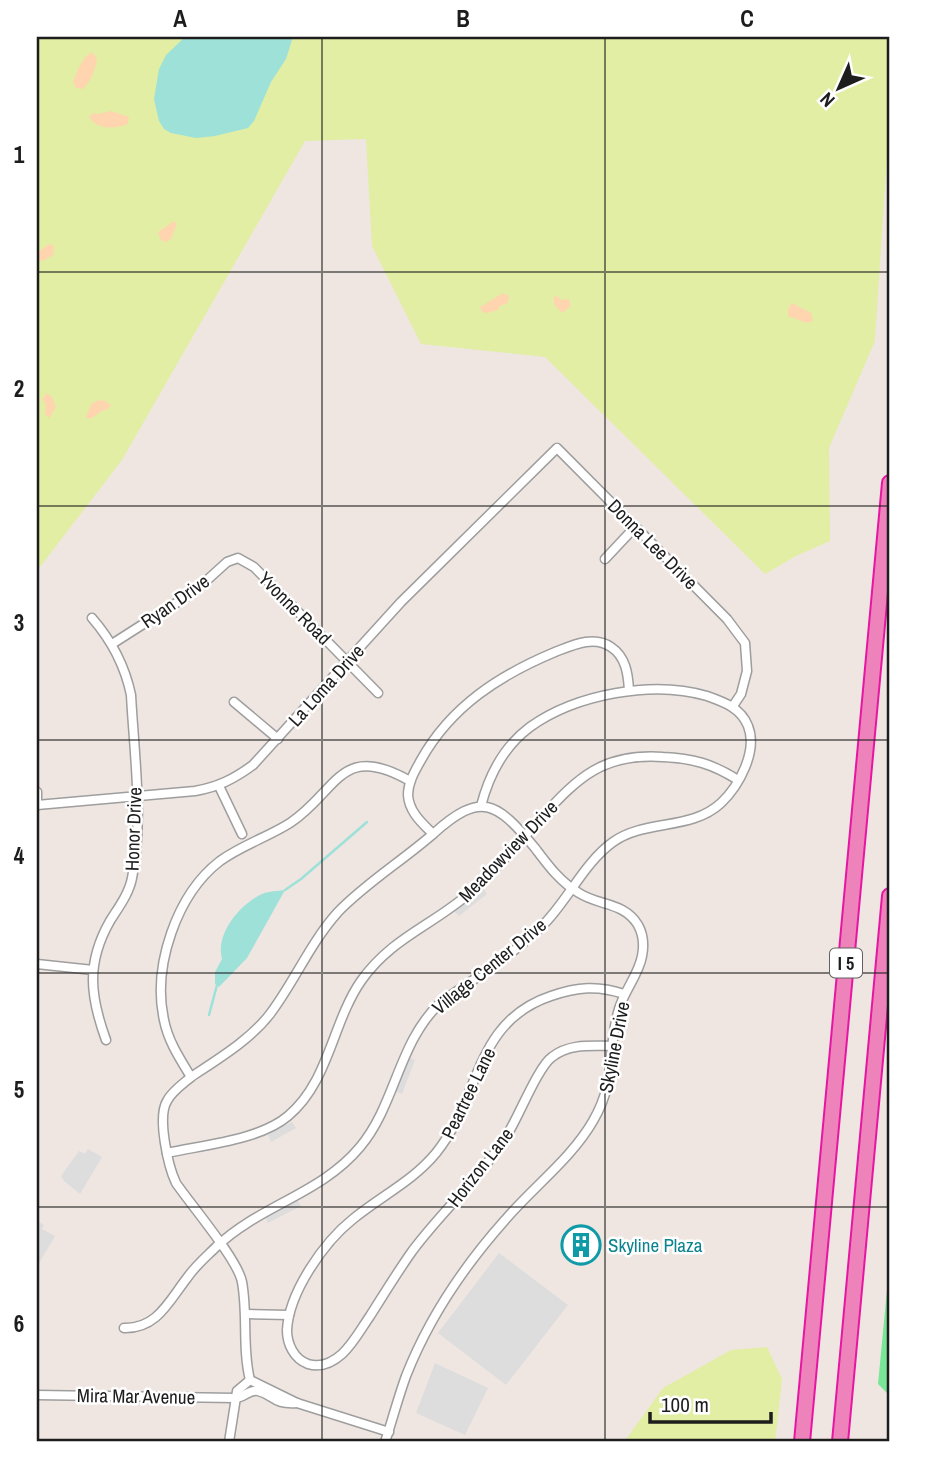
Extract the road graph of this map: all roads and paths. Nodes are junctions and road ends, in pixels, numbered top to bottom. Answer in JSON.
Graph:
{"nodes":[{"id":1,"x":557,"y":448,"type":"joint"},
{"id":2,"x":890,"y":484,"type":"edge"},
{"id":3,"x":635,"y":527,"type":"junction"},
{"id":4,"x":238,"y":558,"type":"joint"},
{"id":5,"x":605,"y":559,"type":"dead end"},
{"id":6,"x":92,"y":618,"type":"dead end"},
{"id":7,"x":112,"y":644,"type":"junction"},
{"id":8,"x":348,"y":661,"type":"junction"},
{"id":9,"x":629,"y":690,"type":"junction"},
{"id":10,"x":377,"y":693,"type":"dead end"},
{"id":11,"x":234,"y":702,"type":"dead end"},
{"id":12,"x":733,"y":706,"type":"junction"},
{"id":13,"x":278,"y":739,"type":"junction"},
{"id":14,"x":738,"y":779,"type":"junction"},
{"id":15,"x":410,"y":781,"type":"junction"},
{"id":16,"x":219,"y":786,"type":"junction"},
{"id":17,"x":37,"y":792,"type":"edge"},
{"id":18,"x":136,"y":797,"type":"junction"},
{"id":19,"x":37,"y":805,"type":"edge"},
{"id":20,"x":481,"y":806,"type":"junction"},
{"id":21,"x":433,"y":834,"type":"junction"},
{"id":22,"x":242,"y":835,"type":"dead end"},
{"id":23,"x":525,"y":836,"type":"junction"},
{"id":24,"x":572,"y":889,"type":"junction"},
{"id":25,"x":890,"y":896,"type":"edge"},
{"id":26,"x":37,"y":964,"type":"edge"},
{"id":27,"x":93,"y":970,"type":"junction"},
{"id":28,"x":624,"y":994,"type":"junction"},
{"id":29,"x":106,"y":1040,"type":"dead end"},
{"id":30,"x":613,"y":1046,"type":"junction"},
{"id":31,"x":191,"y":1077,"type":"junction"},
{"id":32,"x":167,"y":1153,"type":"junction"},
{"id":33,"x":219,"y":1244,"type":"junction"},
{"id":34,"x":246,"y":1314,"type":"junction"},
{"id":35,"x":289,"y":1315,"type":"junction"},
{"id":36,"x":364,"y":1324,"type":"joint"},
{"id":37,"x":124,"y":1328,"type":"dead end"},
{"id":38,"x":250,"y":1380,"type":"junction"},
{"id":39,"x":37,"y":1395,"type":"edge"},
{"id":40,"x":236,"y":1398,"type":"junction"},
{"id":41,"x":297,"y":1403,"type":"junction"},
{"id":42,"x":388,"y":1432,"type":"junction"},
{"id":43,"x":229,"y":1442,"type":"edge"},
{"id":44,"x":385,"y":1442,"type":"edge"},
{"id":45,"x":802,"y":1442,"type":"edge"},
{"id":46,"x":840,"y":1442,"type":"edge"}],
"edges":[{"from":1,"to":3,"type":"street","name":"Donna Lee Drive"},
{"from":1,"to":8,"type":"street","name":"La Loma Drive"},
{"from":2,"to":45,"type":"highway","number":"I 5"},
{"from":3,"to":5,"type":"street"},
{"from":3,"to":12,"type":"street","name":"Donna Lee Drive"},
{"from":4,"to":7,"type":"street","name":"Ryan Drive"},
{"from":4,"to":8,"type":"street","name":"Yvonne Road"},
{"from":6,"to":7,"type":"street","name":"Honor Drive"},
{"from":7,"to":18,"type":"street","name":"Honor Drive"},
{"from":8,"to":10,"type":"street","name":"Yvonne Road"},
{"from":8,"to":13,"type":"street","name":"La Loma Drive"},
{"from":9,"to":12,"type":"street"},
{"from":9,"to":15,"type":"street"},
{"from":9,"to":20,"type":"street"},
{"from":11,"to":13,"type":"street"},
{"from":12,"to":14,"type":"street","name":"Village Center Drive"},
{"from":13,"to":16,"type":"street","name":"La Loma Drive"},
{"from":14,"to":23,"type":"street","name":"Meadowview Drive"},
{"from":14,"to":24,"type":"street","name":"Village Center Drive"},
{"from":15,"to":21,"type":"street"},
{"from":15,"to":31,"type":"street"},
{"from":16,"to":18,"type":"street","name":"La Loma Drive"},
{"from":16,"to":22,"type":"street"},
{"from":17,"to":19,"type":"street"},
{"from":18,"to":19,"type":"street","name":"La Loma Drive"},
{"from":18,"to":27,"type":"street","name":"Honor Drive"},
{"from":20,"to":21,"type":"street"},
{"from":20,"to":23,"type":"street","name":"Skyline Drive"},
{"from":21,"to":31,"type":"street"},
{"from":23,"to":24,"type":"street","name":"Skyline Drive"},
{"from":23,"to":32,"type":"street","name":"Meadowview Drive"},
{"from":24,"to":28,"type":"street","name":"Skyline Drive"},
{"from":24,"to":33,"type":"street","name":"Village Center Drive"},
{"from":25,"to":46,"type":"highway","number":"I 5"},
{"from":26,"to":27,"type":"street"},
{"from":27,"to":29,"type":"street","name":"Honor Drive"},
{"from":28,"to":30,"type":"street","name":"Skyline Drive"},
{"from":28,"to":35,"type":"street","name":"Peartree Lane"},
{"from":30,"to":36,"type":"street","name":"Horizon Lane"},
{"from":30,"to":42,"type":"street","name":"Skyline Drive"},
{"from":31,"to":32,"type":"street"},
{"from":32,"to":33,"type":"street"},
{"from":33,"to":34,"type":"street"},
{"from":33,"to":37,"type":"street","name":"Village Center Drive"},
{"from":34,"to":35,"type":"street"},
{"from":34,"to":38,"type":"street"},
{"from":35,"to":36,"type":"street","name":"Peartree Lane"},
{"from":38,"to":40,"type":"street"},
{"from":38,"to":41,"type":"street","name":"Mira Mar Avenue"},
{"from":39,"to":40,"type":"street","name":"Mira Mar Avenue"},
{"from":40,"to":41,"type":"street","name":"Mira Mar Avenue"},
{"from":40,"to":43,"type":"street"},
{"from":41,"to":42,"type":"street","name":"Mira Mar Avenue"},
{"from":42,"to":44,"type":"street","name":"Skyline Drive"}]}
